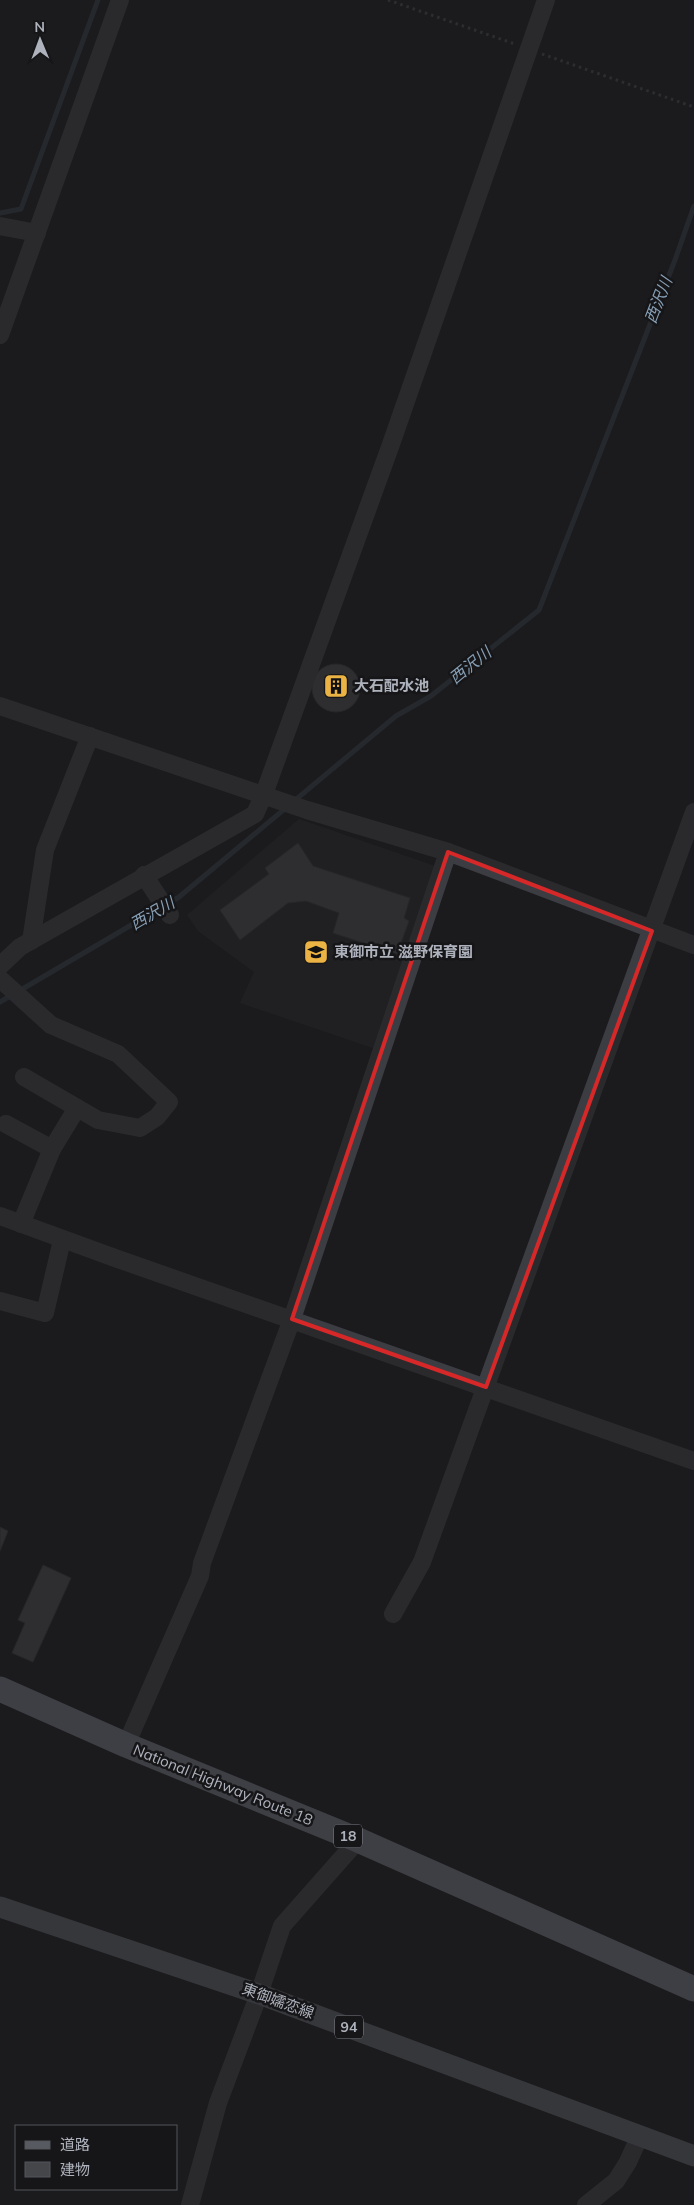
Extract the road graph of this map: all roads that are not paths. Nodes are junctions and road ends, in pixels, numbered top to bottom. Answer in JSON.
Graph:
{"nodes":[{"id":1,"x":120,"y":0,"type":"edge"},
{"id":2,"x":546,"y":0,"type":"edge"},
{"id":3,"x":0,"y":226,"type":"edge"},
{"id":4,"x":37,"y":234,"type":"junction"},
{"id":5,"x":0,"y":335,"type":"edge"},
{"id":6,"x":0,"y":706,"type":"edge"},
{"id":7,"x":90,"y":736,"type":"junction"},
{"id":8,"x":272,"y":797,"type":"junction"},
{"id":9,"x":694,"y":812,"type":"edge"},
{"id":10,"x":448,"y":852,"type":"junction"},
{"id":11,"x":144,"y":875,"type":"junction"},
{"id":12,"x":170,"y":916,"type":"dead end"},
{"id":13,"x":652,"y":931,"type":"junction"},
{"id":14,"x":31,"y":941,"type":"junction"},
{"id":15,"x":694,"y":945,"type":"edge"},
{"id":16,"x":0,"y":966,"type":"edge"},
{"id":17,"x":4,"y":983,"type":"edge"},
{"id":18,"x":24,"y":1077,"type":"dead end"},
{"id":19,"x":77,"y":1108,"type":"junction"},
{"id":20,"x":6,"y":1124,"type":"dead end"},
{"id":21,"x":52,"y":1150,"type":"junction"},
{"id":22,"x":0,"y":1216,"type":"edge"},
{"id":23,"x":21,"y":1224,"type":"junction"},
{"id":24,"x":62,"y":1240,"type":"junction"},
{"id":25,"x":0,"y":1301,"type":"edge"},
{"id":26,"x":292,"y":1319,"type":"junction"},
{"id":27,"x":486,"y":1387,"type":"junction"},
{"id":28,"x":694,"y":1460,"type":"edge"},
{"id":29,"x":393,"y":1614,"type":"dead end"},
{"id":30,"x":0,"y":1689,"type":"edge"},
{"id":31,"x":126,"y":1744,"type":"junction"},
{"id":32,"x":358,"y":1840,"type":"junction"},
{"id":33,"x":0,"y":1907,"type":"edge"},
{"id":34,"x":694,"y":1989,"type":"edge"},
{"id":35,"x":259,"y":1994,"type":"junction"},
{"id":36,"x":640,"y":2134,"type":"junction"},
{"id":37,"x":694,"y":2156,"type":"edge"},
{"id":38,"x":190,"y":2205,"type":"edge"},
{"id":39,"x":586,"y":2205,"type":"edge"}],
"edges":[{"from":1,"to":4,"type":"street"},
{"from":2,"to":8,"type":"street"},
{"from":3,"to":4,"type":"street"},
{"from":4,"to":5,"type":"street"},
{"from":6,"to":7,"type":"street"},
{"from":7,"to":8,"type":"street"},
{"from":7,"to":14,"type":"street"},
{"from":8,"to":10,"type":"street"},
{"from":8,"to":11,"type":"street"},
{"from":9,"to":13,"type":"street"},
{"from":10,"to":13,"type":"street"},
{"from":10,"to":26,"type":"street"},
{"from":11,"to":12,"type":"street"},
{"from":11,"to":14,"type":"street"},
{"from":13,"to":15,"type":"street"},
{"from":13,"to":27,"type":"street"},
{"from":14,"to":16,"type":"street"},
{"from":17,"to":19,"type":"street"},
{"from":18,"to":19,"type":"street"},
{"from":19,"to":21,"type":"street"},
{"from":20,"to":21,"type":"street"},
{"from":21,"to":23,"type":"street"},
{"from":22,"to":23,"type":"street"},
{"from":23,"to":24,"type":"street"},
{"from":24,"to":25,"type":"street"},
{"from":24,"to":26,"type":"street"},
{"from":26,"to":27,"type":"street"},
{"from":26,"to":31,"type":"street"},
{"from":27,"to":28,"type":"street"},
{"from":27,"to":29,"type":"street"},
{"from":30,"to":31,"type":"highway","name":"National Highway Route 18","number":"18"},
{"from":31,"to":32,"type":"highway","name":"National Highway Route 18","number":"18"},
{"from":32,"to":34,"type":"highway","name":"National Highway Route 18","number":"18"},
{"from":32,"to":35,"type":"street"},
{"from":33,"to":35,"type":"main road","name":"東御嬬恋線","number":"94"},
{"from":35,"to":36,"type":"main road","name":"東御嬬恋線","number":"94"},
{"from":35,"to":38,"type":"street"},
{"from":36,"to":37,"type":"main road","name":"東御嬬恋線","number":"94"},
{"from":36,"to":39,"type":"street"}]}
